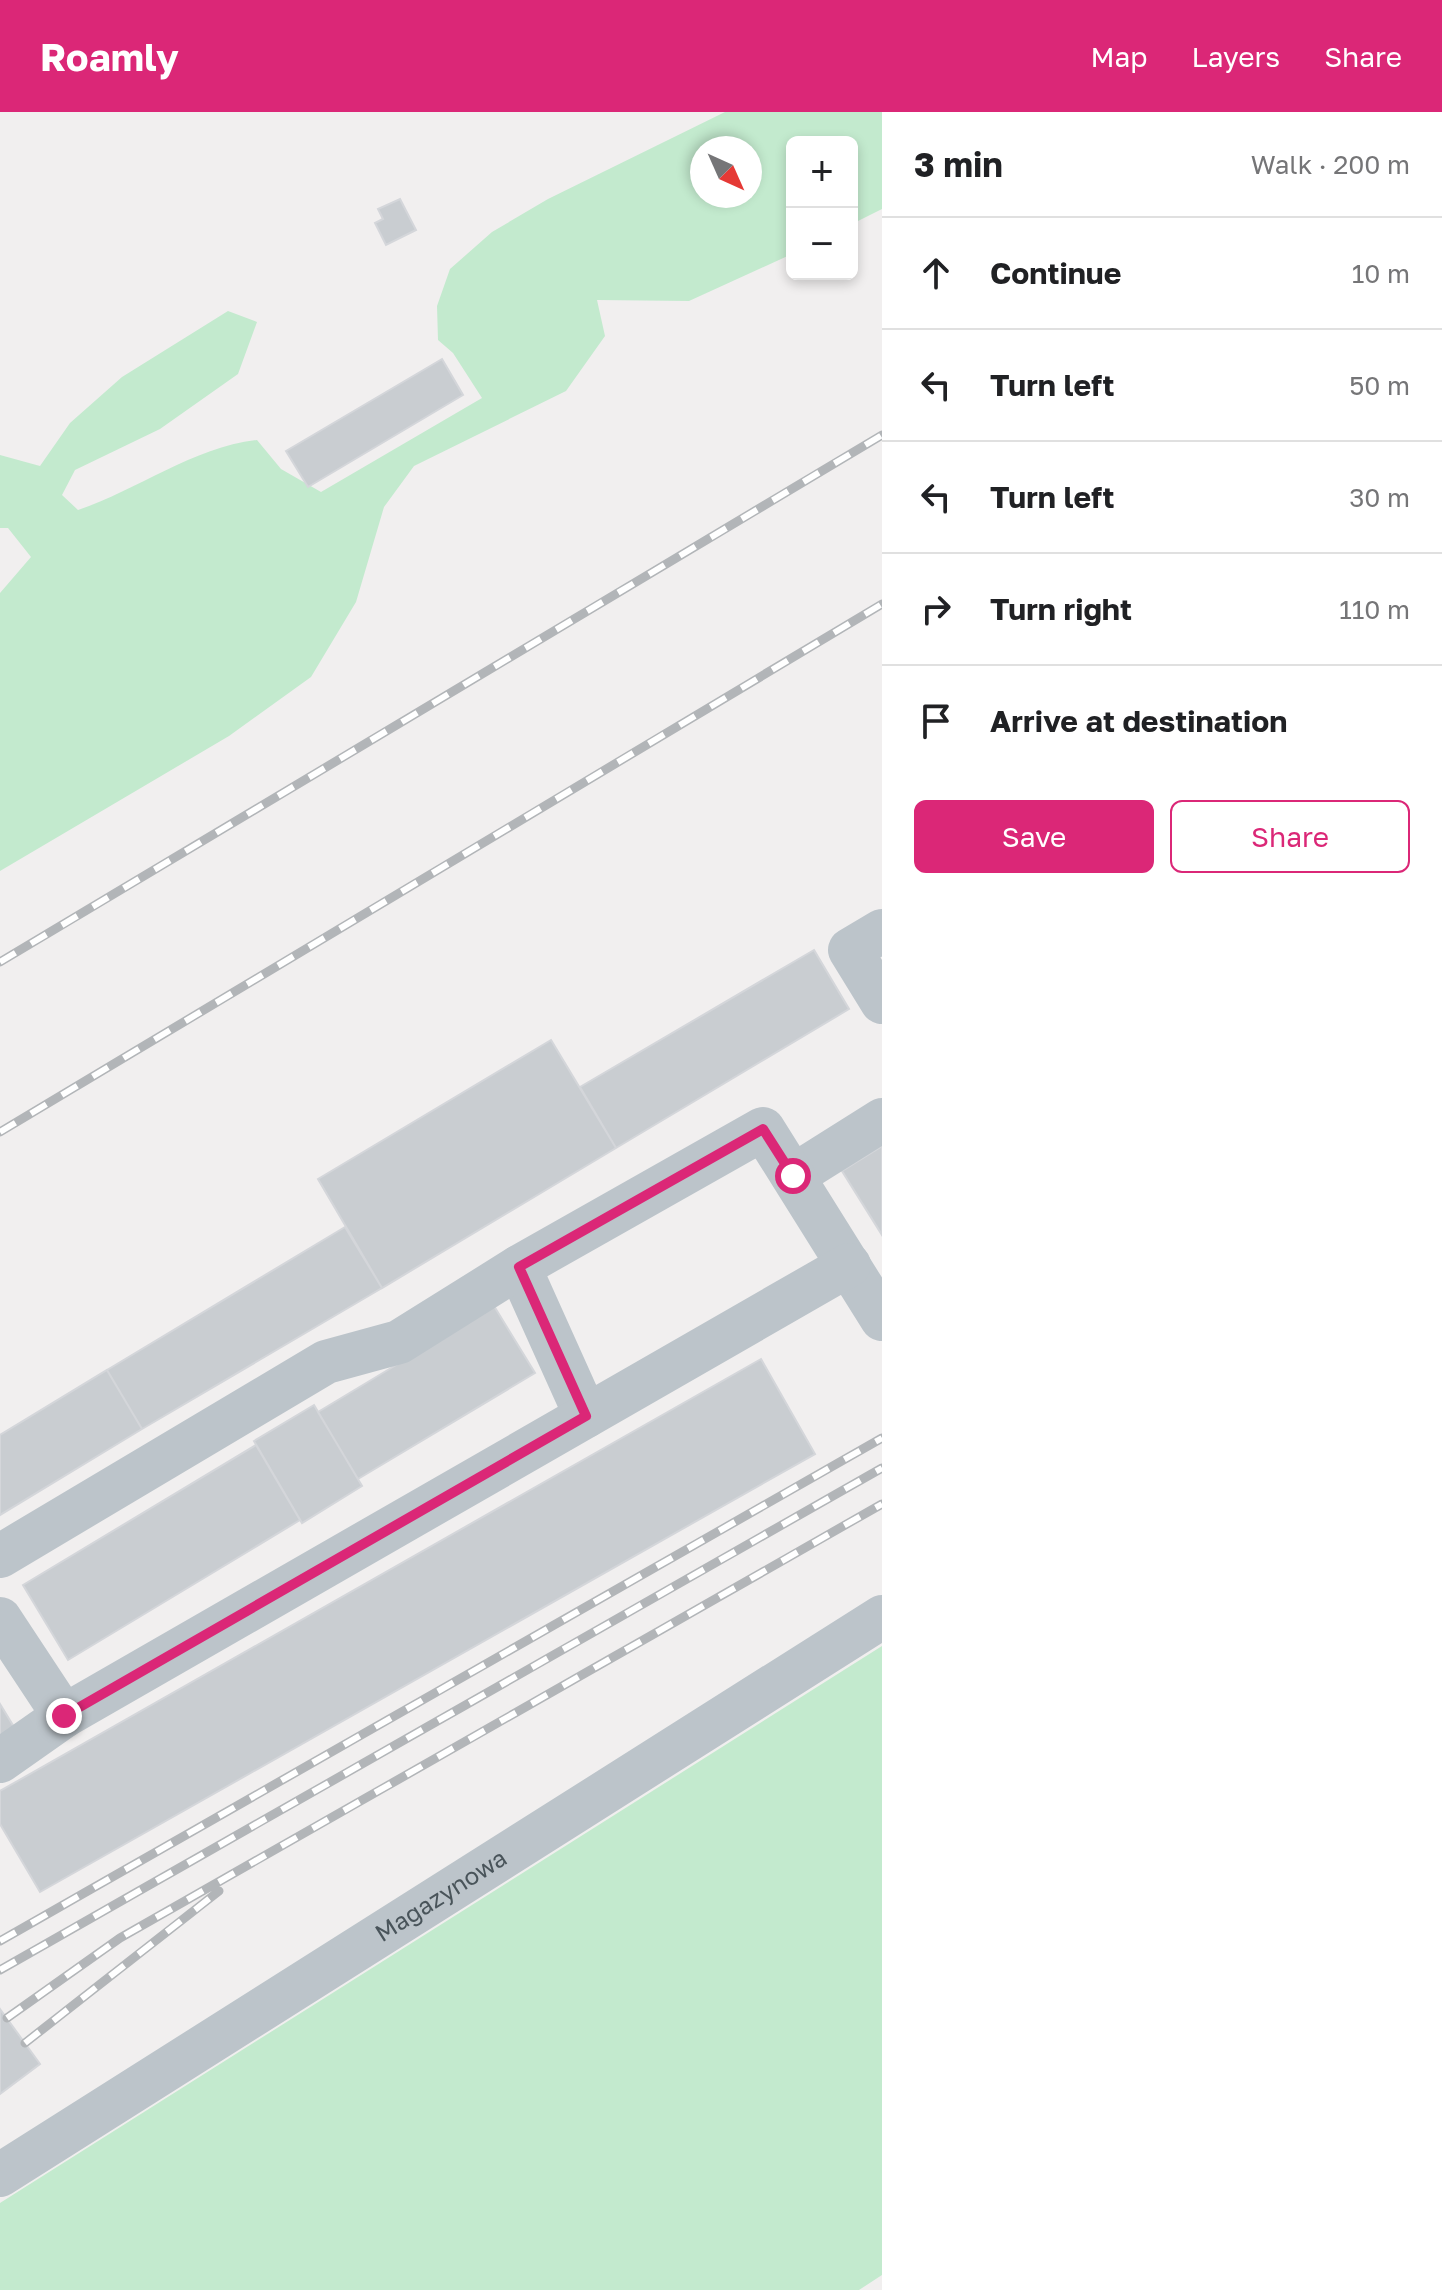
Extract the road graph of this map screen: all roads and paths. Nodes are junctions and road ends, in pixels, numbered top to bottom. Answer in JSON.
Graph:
{"nodes":[{"id":1,"x":882,"y":931,"type":"edge"},
{"id":2,"x":882,"y":1002,"type":"edge"},
{"id":3,"x":882,"y":1120,"type":"edge"},
{"id":4,"x":793,"y":1176,"type":"junction"},
{"id":5,"x":849,"y":1265,"type":"junction"},
{"id":6,"x":519,"y":1267,"type":"junction"},
{"id":7,"x":882,"y":1319,"type":"edge"},
{"id":8,"x":586,"y":1416,"type":"junction"},
{"id":9,"x":0,"y":1556,"type":"edge"},
{"id":10,"x":882,"y":1617,"type":"edge"},
{"id":11,"x":0,"y":1619,"type":"edge"},
{"id":12,"x":64,"y":1716,"type":"junction"},
{"id":13,"x":0,"y":1761,"type":"edge"},
{"id":14,"x":0,"y":2175,"type":"edge"}],
"edges":[{"from":1,"to":2,"type":"street"},
{"from":3,"to":4,"type":"street"},
{"from":4,"to":5,"type":"street"},
{"from":4,"to":6,"type":"street"},
{"from":5,"to":7,"type":"street"},
{"from":5,"to":8,"type":"street"},
{"from":6,"to":8,"type":"street"},
{"from":6,"to":9,"type":"street"},
{"from":8,"to":12,"type":"street"},
{"from":10,"to":14,"type":"street","name":"Magazynowa"},
{"from":11,"to":12,"type":"street"},
{"from":12,"to":13,"type":"street"}]}
